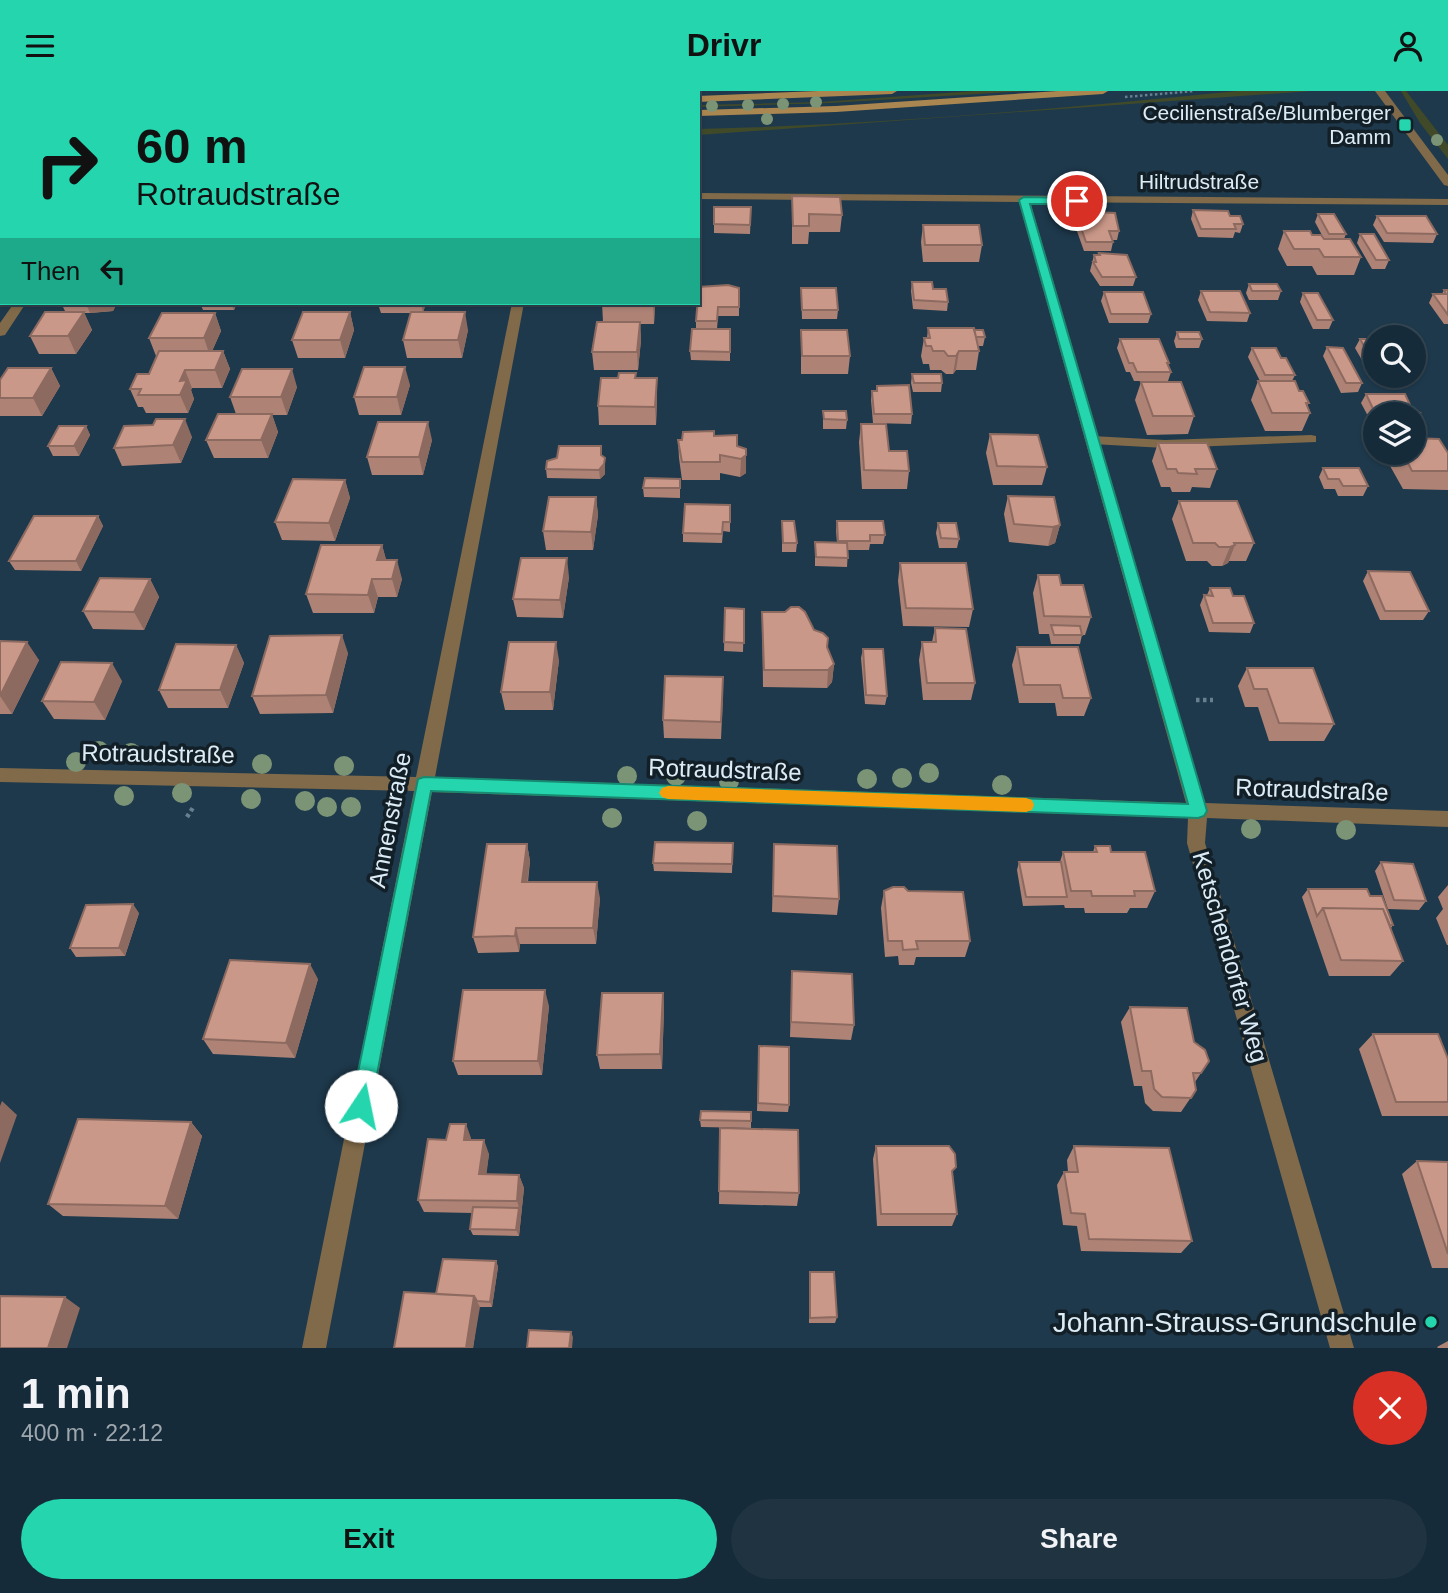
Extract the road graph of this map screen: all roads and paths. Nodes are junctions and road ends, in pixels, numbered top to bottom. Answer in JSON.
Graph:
{"nodes":[{"id":1,"x":892,"y":91,"type":"edge"},
{"id":2,"x":1102,"y":91,"type":"edge"},
{"id":3,"x":1380,"y":91,"type":"edge"},
{"id":4,"x":700,"y":99,"type":"edge"},
{"id":5,"x":700,"y":113,"type":"edge"},
{"id":6,"x":1448,"y":183,"type":"edge"},
{"id":7,"x":700,"y":196,"type":"edge"},
{"id":8,"x":1024,"y":200,"type":"junction"},
{"id":9,"x":1448,"y":202,"type":"edge"},
{"id":10,"x":19,"y":305,"type":"edge"},
{"id":11,"x":518,"y":305,"type":"edge"},
{"id":12,"x":0,"y":332,"type":"edge"},
{"id":13,"x":1311,"y":439,"type":"dead end"},
{"id":14,"x":1092,"y":440,"type":"junction"},
{"id":15,"x":0,"y":775,"type":"edge"},
{"id":16,"x":424,"y":784,"type":"junction"},
{"id":17,"x":1198,"y":811,"type":"junction"},
{"id":18,"x":1448,"y":819,"type":"edge"},
{"id":19,"x":314,"y":1348,"type":"edge"},
{"id":20,"x":1342,"y":1348,"type":"edge"}],
"edges":[{"from":1,"to":4,"type":"main road"},
{"from":2,"to":5,"type":"main road"},
{"from":3,"to":6,"type":"street"},
{"from":7,"to":8,"type":"street","name":"Hiltrudstraße"},
{"from":8,"to":9,"type":"street","name":"Hiltrudstraße"},
{"from":8,"to":14,"type":"street","name":"Ketschendorfer Weg"},
{"from":10,"to":12,"type":"street"},
{"from":11,"to":16,"type":"street","name":"Annenstraße"},
{"from":13,"to":14,"type":"lane"},
{"from":14,"to":17,"type":"street","name":"Ketschendorfer Weg"},
{"from":15,"to":16,"type":"street","name":"Rotraudstraße"},
{"from":16,"to":17,"type":"street","name":"Rotraudstraße"},
{"from":16,"to":19,"type":"street","name":"Annenstraße"},
{"from":17,"to":18,"type":"street","name":"Rotraudstraße"},
{"from":17,"to":20,"type":"street","name":"Ketschendorfer Weg"}]}
